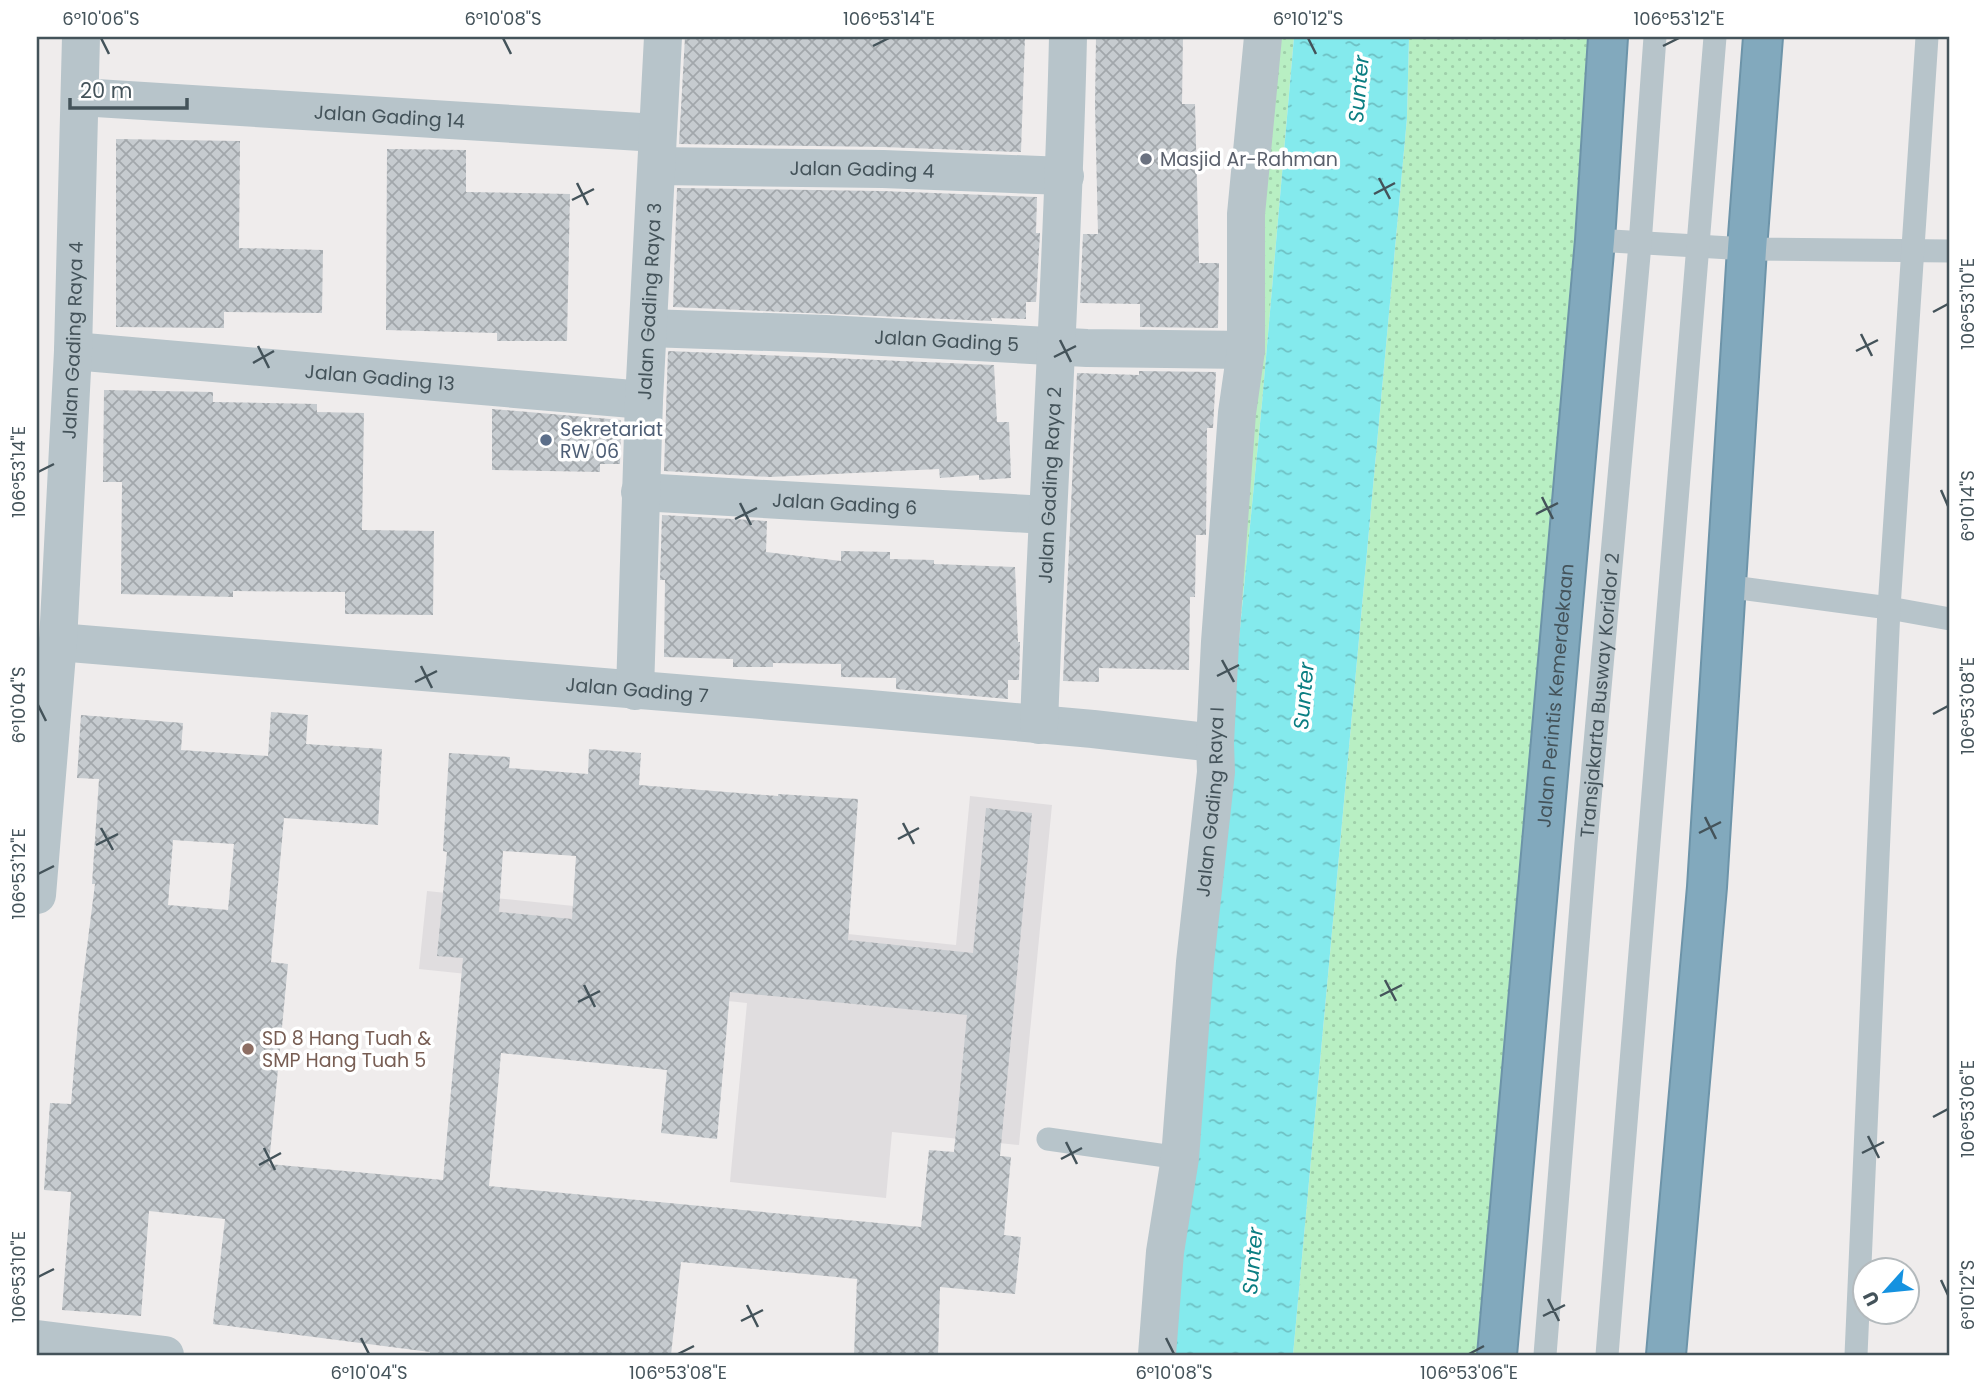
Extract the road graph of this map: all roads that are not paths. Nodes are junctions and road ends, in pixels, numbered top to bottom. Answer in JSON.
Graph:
{"nodes":[{"id":1,"x":80,"y":37,"type":"edge"},
{"id":2,"x":663,"y":37,"type":"edge"},
{"id":3,"x":1068,"y":37,"type":"edge"},
{"id":4,"x":1263,"y":37,"type":"edge"},
{"id":5,"x":1608,"y":37,"type":"edge"},
{"id":6,"x":1655,"y":37,"type":"edge"},
{"id":7,"x":1715,"y":37,"type":"edge"},
{"id":8,"x":1763,"y":37,"type":"edge"},
{"id":9,"x":1927,"y":37,"type":"edge"},
{"id":10,"x":80,"y":97,"type":"junction"},
{"id":11,"x":657,"y":150,"type":"junction"},
{"id":12,"x":1065,"y":176,"type":"junction"},
{"id":13,"x":1595,"y":240,"type":"junction"},
{"id":14,"x":1640,"y":244,"type":"junction"},
{"id":15,"x":1697,"y":245,"type":"junction"},
{"id":16,"x":1747,"y":249,"type":"junction"},
{"id":17,"x":1912,"y":251,"type":"junction"},
{"id":18,"x":1950,"y":251,"type":"edge"},
{"id":19,"x":648,"y":328,"type":"junction"},
{"id":20,"x":1058,"y":347,"type":"junction"},
{"id":21,"x":1246,"y":350,"type":"junction"},
{"id":22,"x":73,"y":351,"type":"junction"},
{"id":23,"x":644,"y":400,"type":"junction"},
{"id":24,"x":640,"y":492,"type":"junction"},
{"id":25,"x":1047,"y":515,"type":"junction"},
{"id":26,"x":1726,"y":586,"type":"junction"},
{"id":27,"x":1889,"y":608,"type":"junction"},
{"id":28,"x":1950,"y":619,"type":"edge"},
{"id":29,"x":58,"y":642,"type":"junction"},
{"id":30,"x":635,"y":691,"type":"junction"},
{"id":31,"x":1039,"y":725,"type":"junction"},
{"id":32,"x":1215,"y":743,"type":"junction"},
{"id":33,"x":37,"y":895,"type":"edge"},
{"id":34,"x":1048,"y":1139,"type":"dead end"},
{"id":35,"x":1180,"y":1158,"type":"junction"},
{"id":36,"x":37,"y":1339,"type":"edge"},
{"id":37,"x":165,"y":1355,"type":"edge"},
{"id":38,"x":1157,"y":1355,"type":"edge"},
{"id":39,"x":1497,"y":1355,"type":"edge"},
{"id":40,"x":1545,"y":1355,"type":"edge"},
{"id":41,"x":1607,"y":1355,"type":"edge"},
{"id":42,"x":1666,"y":1355,"type":"edge"},
{"id":43,"x":1856,"y":1355,"type":"edge"}],
"edges":[{"from":1,"to":10,"type":"street","name":"Jalan Gading Raya 4"},
{"from":2,"to":11,"type":"street","name":"Jalan Gading Raya 3"},
{"from":3,"to":12,"type":"street","name":"Jalan Gading Raya 2"},
{"from":4,"to":21,"type":"street","name":"Jalan Gading Raya I"},
{"from":5,"to":13,"type":"highway","name":"Jalan Perintis Kemerdekaan"},
{"from":6,"to":14,"type":"lane","name":"Transjakarta Busway Koridor 2"},
{"from":7,"to":15,"type":"lane"},
{"from":8,"to":16,"type":"highway"},
{"from":9,"to":17,"type":"lane"},
{"from":10,"to":11,"type":"street","name":"Jalan Gading 14"},
{"from":10,"to":22,"type":"street","name":"Jalan Gading Raya 4"},
{"from":11,"to":12,"type":"street","name":"Jalan Gading 4"},
{"from":11,"to":19,"type":"street","name":"Jalan Gading Raya 3"},
{"from":12,"to":20,"type":"street","name":"Jalan Gading Raya 2"},
{"from":13,"to":14,"type":"lane"},
{"from":13,"to":39,"type":"highway","name":"Jalan Perintis Kemerdekaan"},
{"from":14,"to":15,"type":"lane"},
{"from":14,"to":40,"type":"lane","name":"Transjakarta Busway Koridor 2"},
{"from":15,"to":16,"type":"lane"},
{"from":15,"to":41,"type":"lane"},
{"from":16,"to":17,"type":"lane"},
{"from":16,"to":26,"type":"highway"},
{"from":17,"to":18,"type":"lane"},
{"from":17,"to":27,"type":"lane"},
{"from":19,"to":20,"type":"street","name":"Jalan Gading 5"},
{"from":19,"to":23,"type":"street","name":"Jalan Gading Raya 3"},
{"from":20,"to":21,"type":"street","name":"Jalan Gading 5"},
{"from":20,"to":25,"type":"street","name":"Jalan Gading Raya 2"},
{"from":21,"to":32,"type":"street","name":"Jalan Gading Raya I"},
{"from":22,"to":23,"type":"street","name":"Jalan Gading 13"},
{"from":22,"to":29,"type":"street","name":"Jalan Gading Raya 4"},
{"from":23,"to":24,"type":"street","name":"Jalan Gading Raya 3"},
{"from":24,"to":25,"type":"street","name":"Jalan Gading 6"},
{"from":24,"to":30,"type":"street","name":"Jalan Gading Raya 3"},
{"from":25,"to":31,"type":"street","name":"Jalan Gading Raya 2"},
{"from":26,"to":27,"type":"lane"},
{"from":26,"to":42,"type":"highway"},
{"from":27,"to":28,"type":"lane"},
{"from":27,"to":43,"type":"lane"},
{"from":29,"to":30,"type":"street","name":"Jalan Gading 7"},
{"from":29,"to":33,"type":"street","name":"Jalan Gading Raya 4"},
{"from":30,"to":31,"type":"street","name":"Jalan Gading 7"},
{"from":31,"to":32,"type":"street","name":"Jalan Gading 7"},
{"from":32,"to":35,"type":"street","name":"Jalan Gading Raya I"},
{"from":34,"to":35,"type":"lane"},
{"from":35,"to":38,"type":"street","name":"Jalan Gading Raya I"},
{"from":36,"to":37,"type":"street"}]}
